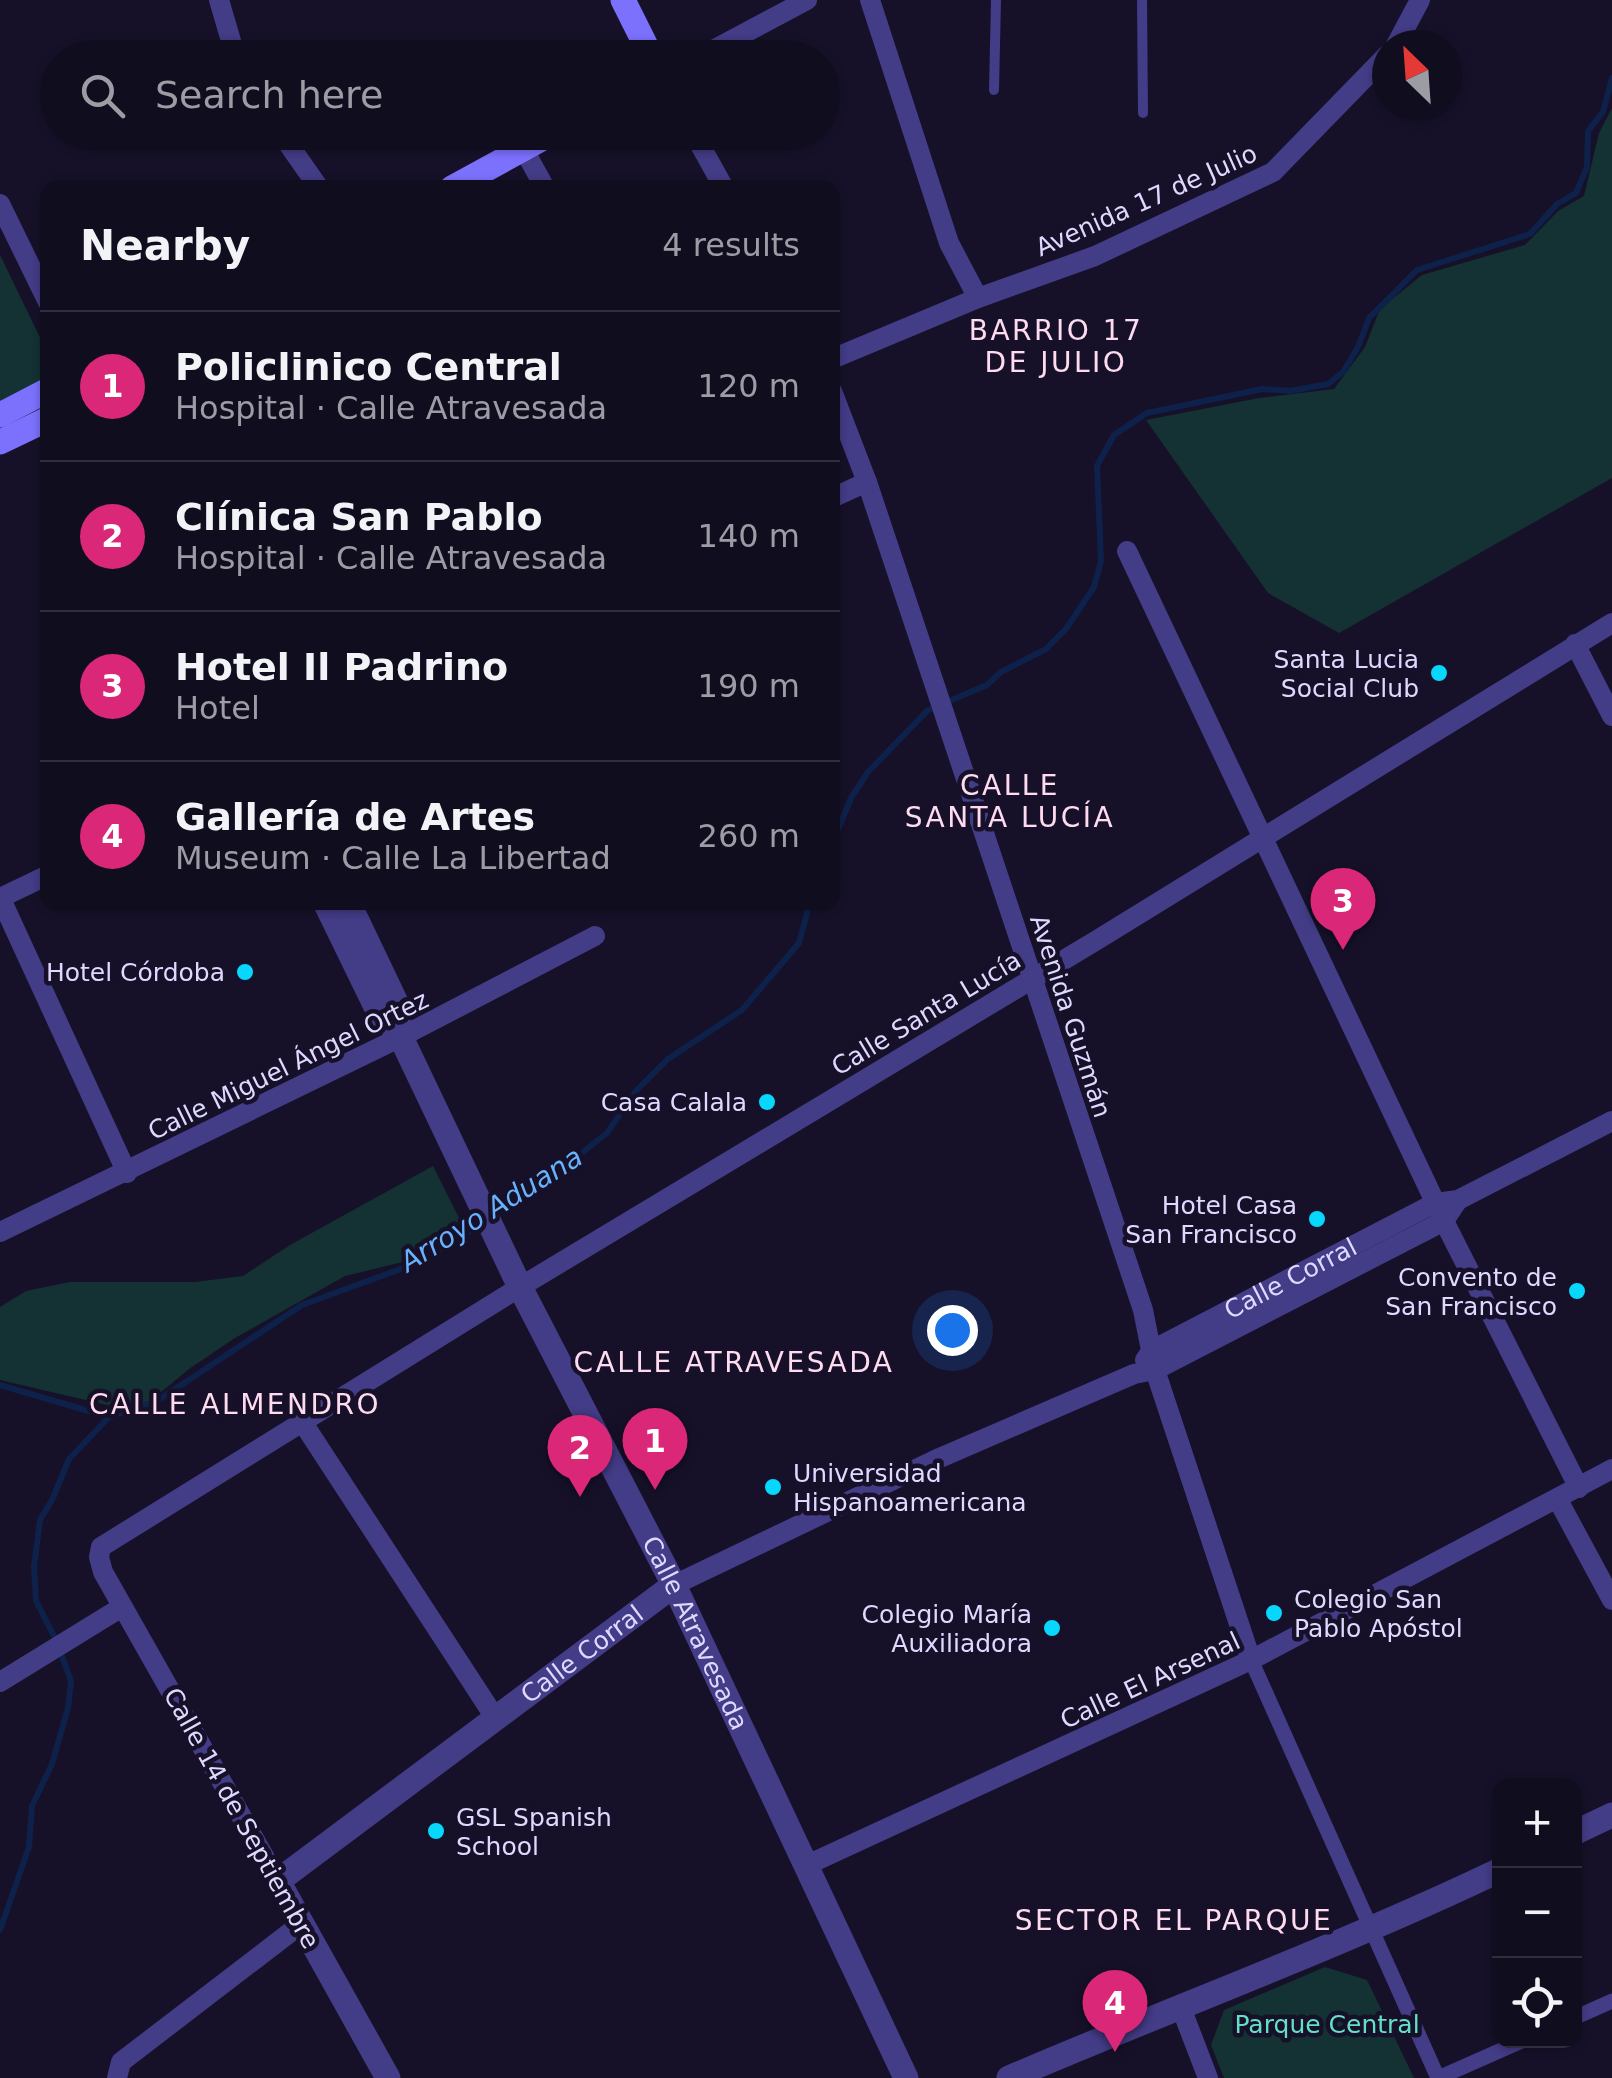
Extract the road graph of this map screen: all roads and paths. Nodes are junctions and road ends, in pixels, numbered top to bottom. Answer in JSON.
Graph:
{"nodes":[{"id":1,"x":219,"y":0,"type":"edge"},
{"id":2,"x":623,"y":0,"type":"edge"},
{"id":3,"x":807,"y":0,"type":"edge"},
{"id":4,"x":870,"y":0,"type":"edge"},
{"id":5,"x":996,"y":0,"type":"edge"},
{"id":6,"x":1142,"y":0,"type":"edge"},
{"id":7,"x":1420,"y":0,"type":"edge"},
{"id":8,"x":1404,"y":30,"type":"edge"},
{"id":9,"x":231,"y":40,"type":"edge"},
{"id":10,"x":643,"y":40,"type":"edge"},
{"id":11,"x":732,"y":40,"type":"edge"},
{"id":12,"x":1372,"y":70,"type":"edge"},
{"id":13,"x":994,"y":90,"type":"dead end"},
{"id":14,"x":1143,"y":113,"type":"dead end"},
{"id":15,"x":292,"y":150,"type":"edge"},
{"id":16,"x":520,"y":150,"type":"edge"},
{"id":17,"x":525,"y":150,"type":"edge"},
{"id":18,"x":703,"y":150,"type":"edge"},
{"id":19,"x":313,"y":180,"type":"edge"},
{"id":20,"x":466,"y":180,"type":"edge"},
{"id":21,"x":541,"y":180,"type":"edge"},
{"id":22,"x":720,"y":180,"type":"edge"},
{"id":23,"x":0,"y":204,"type":"edge"},
{"id":24,"x":40,"y":286,"type":"edge"},
{"id":25,"x":978,"y":298,"type":"junction"},
{"id":26,"x":840,"y":356,"type":"edge"},
{"id":27,"x":40,"y":394,"type":"edge"},
{"id":28,"x":840,"y":413,"type":"edge"},
{"id":29,"x":0,"y":415,"type":"edge"},
{"id":30,"x":40,"y":423,"type":"edge"},
{"id":31,"x":0,"y":442,"type":"edge"},
{"id":32,"x":867,"y":482,"type":"junction"},
{"id":33,"x":840,"y":494,"type":"edge"},
{"id":34,"x":1127,"y":551,"type":"dead end"},
{"id":35,"x":1612,"y":623,"type":"edge"},
{"id":36,"x":1575,"y":644,"type":"junction"},
{"id":37,"x":1612,"y":716,"type":"edge"},
{"id":38,"x":1261,"y":838,"type":"junction"},
{"id":39,"x":40,"y":879,"type":"edge"},
{"id":40,"x":0,"y":898,"type":"edge"},
{"id":41,"x":338,"y":910,"type":"edge"},
{"id":42,"x":595,"y":936,"type":"dead end"},
{"id":43,"x":1033,"y":977,"type":"junction"},
{"id":44,"x":399,"y":1034,"type":"junction"},
{"id":45,"x":1612,"y":1121,"type":"edge"},
{"id":46,"x":127,"y":1173,"type":"junction"},
{"id":47,"x":1440,"y":1212,"type":"junction"},
{"id":48,"x":0,"y":1232,"type":"edge"},
{"id":49,"x":520,"y":1287,"type":"junction"},
{"id":50,"x":1147,"y":1365,"type":"junction"},
{"id":51,"x":303,"y":1423,"type":"junction"},
{"id":52,"x":1612,"y":1469,"type":"edge"},
{"id":53,"x":1579,"y":1488,"type":"junction"},
{"id":54,"x":1558,"y":1500,"type":"junction"},
{"id":55,"x":99,"y":1557,"type":"joint"},
{"id":56,"x":674,"y":1585,"type":"junction"},
{"id":57,"x":1612,"y":1600,"type":"edge"},
{"id":58,"x":122,"y":1606,"type":"junction"},
{"id":59,"x":1251,"y":1660,"type":"junction"},
{"id":60,"x":6,"y":1672,"type":"edge"},
{"id":61,"x":496,"y":1719,"type":"junction"},
{"id":62,"x":1612,"y":1816,"type":"edge"},
{"id":63,"x":1582,"y":1830,"type":"edge"},
{"id":64,"x":807,"y":1865,"type":"junction"},
{"id":65,"x":1492,"y":1874,"type":"edge"},
{"id":66,"x":278,"y":1881,"type":"junction"},
{"id":67,"x":302,"y":1924,"type":"junction"},
{"id":68,"x":1370,"y":1930,"type":"junction"},
{"id":69,"x":1612,"y":2001,"type":"edge"},
{"id":70,"x":1180,"y":2005,"type":"junction"},
{"id":71,"x":1582,"y":2014,"type":"edge"},
{"id":72,"x":1506,"y":2048,"type":"edge"},
{"id":73,"x":122,"y":2073,"type":"edge"},
{"id":74,"x":388,"y":2078,"type":"edge"},
{"id":75,"x":906,"y":2078,"type":"edge"},
{"id":76,"x":1009,"y":2078,"type":"edge"},
{"id":77,"x":1208,"y":2078,"type":"edge"},
{"id":78,"x":1438,"y":2078,"type":"edge"}],
"edges":[{"from":1,"to":9,"type":"street"},
{"from":2,"to":10,"type":"main road"},
{"from":3,"to":11,"type":"street"},
{"from":4,"to":25,"type":"street"},
{"from":5,"to":13,"type":"lane"},
{"from":6,"to":14,"type":"lane"},
{"from":7,"to":8,"type":"street"},
{"from":12,"to":25,"type":"street","name":"Avenida 17 de Julio"},
{"from":15,"to":19,"type":"street"},
{"from":16,"to":20,"type":"main road"},
{"from":17,"to":21,"type":"street"},
{"from":18,"to":22,"type":"street"},
{"from":23,"to":24,"type":"street"},
{"from":25,"to":26,"type":"street","name":"Avenida 17 de Julio"},
{"from":27,"to":29,"type":"main road"},
{"from":28,"to":32,"type":"street","name":"Avenida Guzmán"},
{"from":30,"to":31,"type":"main road"},
{"from":32,"to":33,"type":"street"},
{"from":32,"to":43,"type":"street","name":"Avenida Guzmán"},
{"from":34,"to":38,"type":"street"},
{"from":35,"to":36,"type":"street","name":"Calle Santa Lucía"},
{"from":36,"to":37,"type":"street"},
{"from":36,"to":38,"type":"street","name":"Calle Santa Lucía"},
{"from":38,"to":43,"type":"street","name":"Calle Santa Lucía"},
{"from":38,"to":47,"type":"street"},
{"from":39,"to":40,"type":"street"},
{"from":40,"to":46,"type":"street"},
{"from":41,"to":44,"type":"street","name":"Calle Atravesada"},
{"from":42,"to":44,"type":"street","name":"Calle Miguel Ángel Ortez"},
{"from":43,"to":49,"type":"street","name":"Calle Santa Lucía"},
{"from":43,"to":50,"type":"street","name":"Avenida Guzmán"},
{"from":44,"to":46,"type":"street","name":"Calle Miguel Ángel Ortez"},
{"from":44,"to":49,"type":"street","name":"Calle Atravesada"},
{"from":45,"to":47,"type":"street","name":"Calle Corral"},
{"from":46,"to":48,"type":"street","name":"Calle Miguel Ángel Ortez"},
{"from":47,"to":50,"type":"street","name":"Calle Corral"},
{"from":47,"to":53,"type":"street"},
{"from":49,"to":51,"type":"street","name":"Calle Santa Lucía"},
{"from":49,"to":56,"type":"street","name":"Calle Atravesada"},
{"from":50,"to":56,"type":"street","name":"Calle Corral"},
{"from":50,"to":59,"type":"street","name":"Avenida Guzmán"},
{"from":51,"to":55,"type":"street","name":"Calle Santa Lucía"},
{"from":51,"to":61,"type":"street"},
{"from":52,"to":53,"type":"street","name":"Calle El Arsenal"},
{"from":53,"to":54,"type":"street","name":"Calle El Arsenal"},
{"from":54,"to":57,"type":"street"},
{"from":54,"to":59,"type":"street","name":"Calle El Arsenal"},
{"from":55,"to":58,"type":"street","name":"Calle 14 de Septiembre"},
{"from":56,"to":61,"type":"street","name":"Calle Corral"},
{"from":56,"to":64,"type":"street","name":"Calle Atravesada"},
{"from":58,"to":60,"type":"street"},
{"from":58,"to":66,"type":"street","name":"Calle 14 de Septiembre"},
{"from":59,"to":64,"type":"street","name":"Calle El Arsenal"},
{"from":59,"to":68,"type":"street"},
{"from":61,"to":66,"type":"street","name":"Calle Corral"},
{"from":62,"to":63,"type":"street"},
{"from":64,"to":75,"type":"street","name":"Calle Atravesada"},
{"from":65,"to":68,"type":"street"},
{"from":66,"to":67,"type":"street","name":"Calle 14 de Septiembre"},
{"from":67,"to":73,"type":"street"},
{"from":67,"to":74,"type":"street","name":"Calle 14 de Septiembre"},
{"from":68,"to":70,"type":"street"},
{"from":68,"to":78,"type":"street"},
{"from":69,"to":71,"type":"street"},
{"from":70,"to":76,"type":"street"},
{"from":70,"to":77,"type":"street"},
{"from":72,"to":78,"type":"street"}]}
